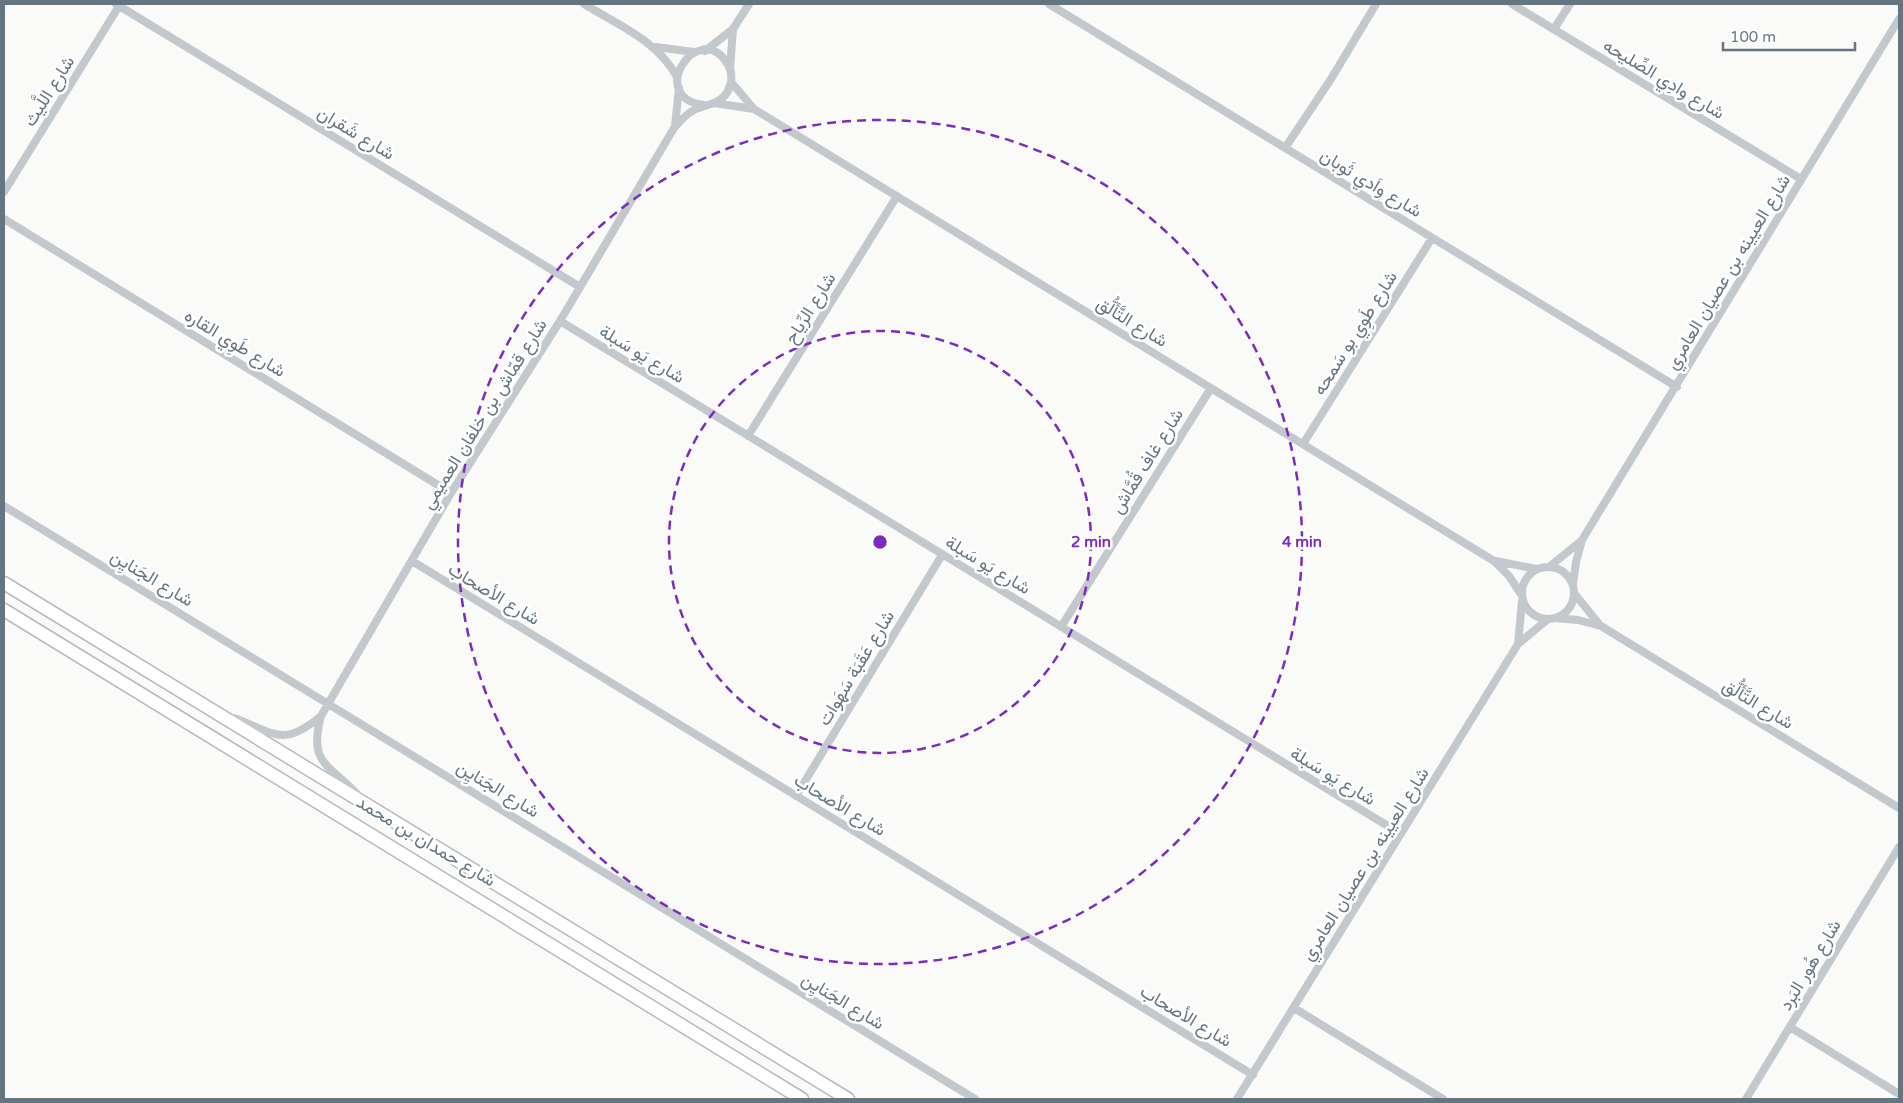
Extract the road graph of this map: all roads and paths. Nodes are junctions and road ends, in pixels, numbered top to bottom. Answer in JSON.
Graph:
{"nodes":[{"id":1,"x":584,"y":4,"type":"edge"},
{"id":2,"x":749,"y":4,"type":"edge"},
{"id":3,"x":1049,"y":4,"type":"edge"},
{"id":4,"x":1376,"y":4,"type":"edge"},
{"id":5,"x":1512,"y":4,"type":"edge"},
{"id":6,"x":1570,"y":4,"type":"edge"},
{"id":7,"x":118,"y":5,"type":"edge"},
{"id":8,"x":1899,"y":19,"type":"edge"},
{"id":9,"x":734,"y":28,"type":"junction"},
{"id":10,"x":1554,"y":30,"type":"junction"},
{"id":11,"x":655,"y":47,"type":"junction"},
{"id":12,"x":701,"y":51,"type":"junction"},
{"id":13,"x":730,"y":69,"type":"junction"},
{"id":14,"x":677,"y":77,"type":"junction"},
{"id":15,"x":731,"y":82,"type":"junction"},
{"id":16,"x":679,"y":88,"type":"junction"},
{"id":17,"x":714,"y":103,"type":"junction"},
{"id":18,"x":704,"y":105,"type":"junction"},
{"id":19,"x":754,"y":109,"type":"junction"},
{"id":20,"x":674,"y":128,"type":"junction"},
{"id":21,"x":1285,"y":148,"type":"junction"},
{"id":22,"x":1801,"y":180,"type":"junction"},
{"id":23,"x":4,"y":192,"type":"edge"},
{"id":24,"x":897,"y":196,"type":"junction"},
{"id":25,"x":4,"y":219,"type":"edge"},
{"id":26,"x":1432,"y":238,"type":"junction"},
{"id":27,"x":580,"y":287,"type":"junction"},
{"id":28,"x":560,"y":321,"type":"junction"},
{"id":29,"x":1677,"y":387,"type":"junction"},
{"id":30,"x":1211,"y":388,"type":"junction"},
{"id":31,"x":748,"y":436,"type":"junction"},
{"id":32,"x":1303,"y":444,"type":"junction"},
{"id":33,"x":451,"y":493,"type":"junction"},
{"id":34,"x":4,"y":506,"type":"edge"},
{"id":35,"x":1582,"y":540,"type":"junction"},
{"id":36,"x":942,"y":555,"type":"junction"},
{"id":37,"x":412,"y":561,"type":"junction"},
{"id":38,"x":1494,"y":561,"type":"junction"},
{"id":39,"x":1549,"y":566,"type":"junction"},
{"id":40,"x":1536,"y":569,"type":"junction"},
{"id":41,"x":4,"y":583,"type":"edge"},
{"id":42,"x":1573,"y":584,"type":"junction"},
{"id":43,"x":1574,"y":593,"type":"junction"},
{"id":44,"x":1522,"y":597,"type":"junction"},
{"id":45,"x":4,"y":610,"type":"edge"},
{"id":46,"x":1551,"y":619,"type":"junction"},
{"id":47,"x":1600,"y":626,"type":"junction"},
{"id":48,"x":1061,"y":628,"type":"junction"},
{"id":49,"x":1518,"y":644,"type":"junction"},
{"id":50,"x":329,"y":704,"type":"junction"},
{"id":51,"x":214,"y":711,"type":"junction"},
{"id":52,"x":321,"y":716,"type":"junction"},
{"id":53,"x":796,"y":796,"type":"junction"},
{"id":54,"x":366,"y":804,"type":"junction"},
{"id":55,"x":1899,"y":808,"type":"edge"},
{"id":56,"x":1401,"y":834,"type":"junction"},
{"id":57,"x":1899,"y":847,"type":"edge"},
{"id":58,"x":1294,"y":1008,"type":"junction"},
{"id":59,"x":1790,"y":1027,"type":"junction"},
{"id":60,"x":1252,"y":1075,"type":"junction"},
{"id":61,"x":1899,"y":1094,"type":"edge"},
{"id":62,"x":802,"y":1099,"type":"edge"},
{"id":63,"x":848,"y":1099,"type":"edge"},
{"id":64,"x":975,"y":1099,"type":"edge"},
{"id":65,"x":1238,"y":1099,"type":"edge"},
{"id":66,"x":1444,"y":1099,"type":"edge"},
{"id":67,"x":1746,"y":1099,"type":"edge"}],
"edges":[{"from":1,"to":11,"type":"street"},
{"from":2,"to":9,"type":"street"},
{"from":3,"to":21,"type":"street","name":"شارع واَدي ثَوبان"},
{"from":4,"to":21,"type":"street"},
{"from":5,"to":10,"type":"street","name":"شارع وادِي الصِّليحه"},
{"from":6,"to":10,"type":"street"},
{"from":7,"to":23,"type":"street","name":"شارع اللَّيث"},
{"from":7,"to":27,"type":"street","name":"شارع شَقران"},
{"from":8,"to":22,"type":"street","name":"شارع العيينه بن عصيان العامري"},
{"from":9,"to":12,"type":"street"},
{"from":9,"to":13,"type":"street"},
{"from":10,"to":22,"type":"street","name":"شارع وادِي الصِّليحه"},
{"from":11,"to":12,"type":"street"},
{"from":11,"to":14,"type":"street"},
{"from":12,"to":13,"type":"street"},
{"from":12,"to":14,"type":"street"},
{"from":13,"to":15,"type":"street"},
{"from":14,"to":16,"type":"street"},
{"from":15,"to":17,"type":"street"},
{"from":15,"to":19,"type":"street","name":"شارع التَّألُّق"},
{"from":16,"to":18,"type":"street"},
{"from":16,"to":20,"type":"street","name":"شارع قمّاش بن خلفان العميمي"},
{"from":17,"to":18,"type":"street"},
{"from":17,"to":19,"type":"street","name":"شارع التَّألُّق"},
{"from":18,"to":20,"type":"street","name":"شارع قمّاش بن خلفان العميمي"},
{"from":19,"to":24,"type":"street","name":"شارع التَّألُّق"},
{"from":20,"to":27,"type":"street","name":"شارع قمّاش بن خلفان العميمي"},
{"from":21,"to":26,"type":"street","name":"شارع واَدي ثَوبان"},
{"from":22,"to":29,"type":"street","name":"شارع العيينه بن عصيان العامري"},
{"from":24,"to":30,"type":"street","name":"شارع التَّألُّق"},
{"from":24,"to":31,"type":"street","name":"شارع الرِّياح"},
{"from":25,"to":33,"type":"street","name":"شارع طَوِي القاره"},
{"from":26,"to":29,"type":"street","name":"شارع واَدي ثَوبان"},
{"from":26,"to":32,"type":"street","name":"شارع طَوِي بو سَمحه"},
{"from":27,"to":28,"type":"street","name":"شارع قمّاش بن خلفان العميمي"},
{"from":28,"to":31,"type":"street","name":"شارع يَو سَبلة"},
{"from":28,"to":33,"type":"street","name":"شارع قمّاش بن خلفان العميمي"},
{"from":29,"to":35,"type":"street","name":"شارع العيينه بن عصيان العامري"},
{"from":30,"to":32,"type":"street","name":"شارع التَّألُّق"},
{"from":30,"to":48,"type":"street","name":"شارع غاف قُمَّاش"},
{"from":31,"to":36,"type":"street","name":"شارع يَو سَبلة"},
{"from":32,"to":38,"type":"street","name":"شارع التَّألُّق"},
{"from":33,"to":37,"type":"street","name":"شارع قمّاش بن خلفان العميمي"},
{"from":34,"to":50,"type":"street","name":"شارع الجَنايِن"},
{"from":35,"to":39,"type":"street","name":"شارع العيينه بن عصيان العامري"},
{"from":35,"to":42,"type":"street","name":"شارع العيينه بن عصيان العامري"},
{"from":36,"to":48,"type":"street","name":"شارع يَو سَبلة"},
{"from":36,"to":53,"type":"street","name":"شارع عَقَبَة سَهَوات"},
{"from":37,"to":50,"type":"street","name":"شارع قمّاش بن خلفان العميمي"},
{"from":37,"to":53,"type":"street","name":"شارع الأصحاب"},
{"from":38,"to":40,"type":"street","name":"شارع التَّألُّق"},
{"from":38,"to":44,"type":"street","name":"شارع التَّألُّق"},
{"from":39,"to":40,"type":"street"},
{"from":39,"to":42,"type":"street"},
{"from":40,"to":44,"type":"street"},
{"from":41,"to":51,"type":"main road","name":"شارع حمدان بن محمد"},
{"from":42,"to":43,"type":"street"},
{"from":43,"to":46,"type":"street"},
{"from":43,"to":47,"type":"street","name":"شارع التَّألُّق"},
{"from":44,"to":46,"type":"street"},
{"from":44,"to":49,"type":"street","name":"شارع العيينه بن عصيان العامري"},
{"from":45,"to":62,"type":"main road","name":"شارع حمدان بن محمد"},
{"from":46,"to":47,"type":"street","name":"شارع التَّألُّق"},
{"from":46,"to":49,"type":"street","name":"شارع العيينه بن عصيان العامري"},
{"from":47,"to":55,"type":"street","name":"شارع التَّألُّق"},
{"from":48,"to":56,"type":"street","name":"شارع يَو سَبلة"},
{"from":49,"to":56,"type":"street","name":"شارع العيينه بن عصيان العامري"},
{"from":50,"to":52,"type":"street","name":"شارع قمّاش بن خلفان العميمي"},
{"from":50,"to":64,"type":"street","name":"شارع الجَنايِن"},
{"from":51,"to":52,"type":"street","name":"شارع قمّاش بن خلفان العميمي"},
{"from":51,"to":54,"type":"main road","name":"شارع حمدان بن محمد"},
{"from":52,"to":54,"type":"street","name":"شارع قمّاش بن خلفان العميمي"},
{"from":53,"to":60,"type":"street","name":"شارع الأصحاب"},
{"from":54,"to":63,"type":"main road","name":"شارع حمدان بن محمد"},
{"from":56,"to":58,"type":"street","name":"شارع العيينه بن عصيان العامري"},
{"from":57,"to":59,"type":"street","name":"شارع هُور البَرد"},
{"from":58,"to":60,"type":"street","name":"شارع العيينه بن عصيان العامري"},
{"from":58,"to":66,"type":"street"},
{"from":59,"to":61,"type":"street"},
{"from":59,"to":67,"type":"street","name":"شارع هُور البَرد"},
{"from":60,"to":65,"type":"street","name":"شارع العيينه بن عصيان العامري"}]}
